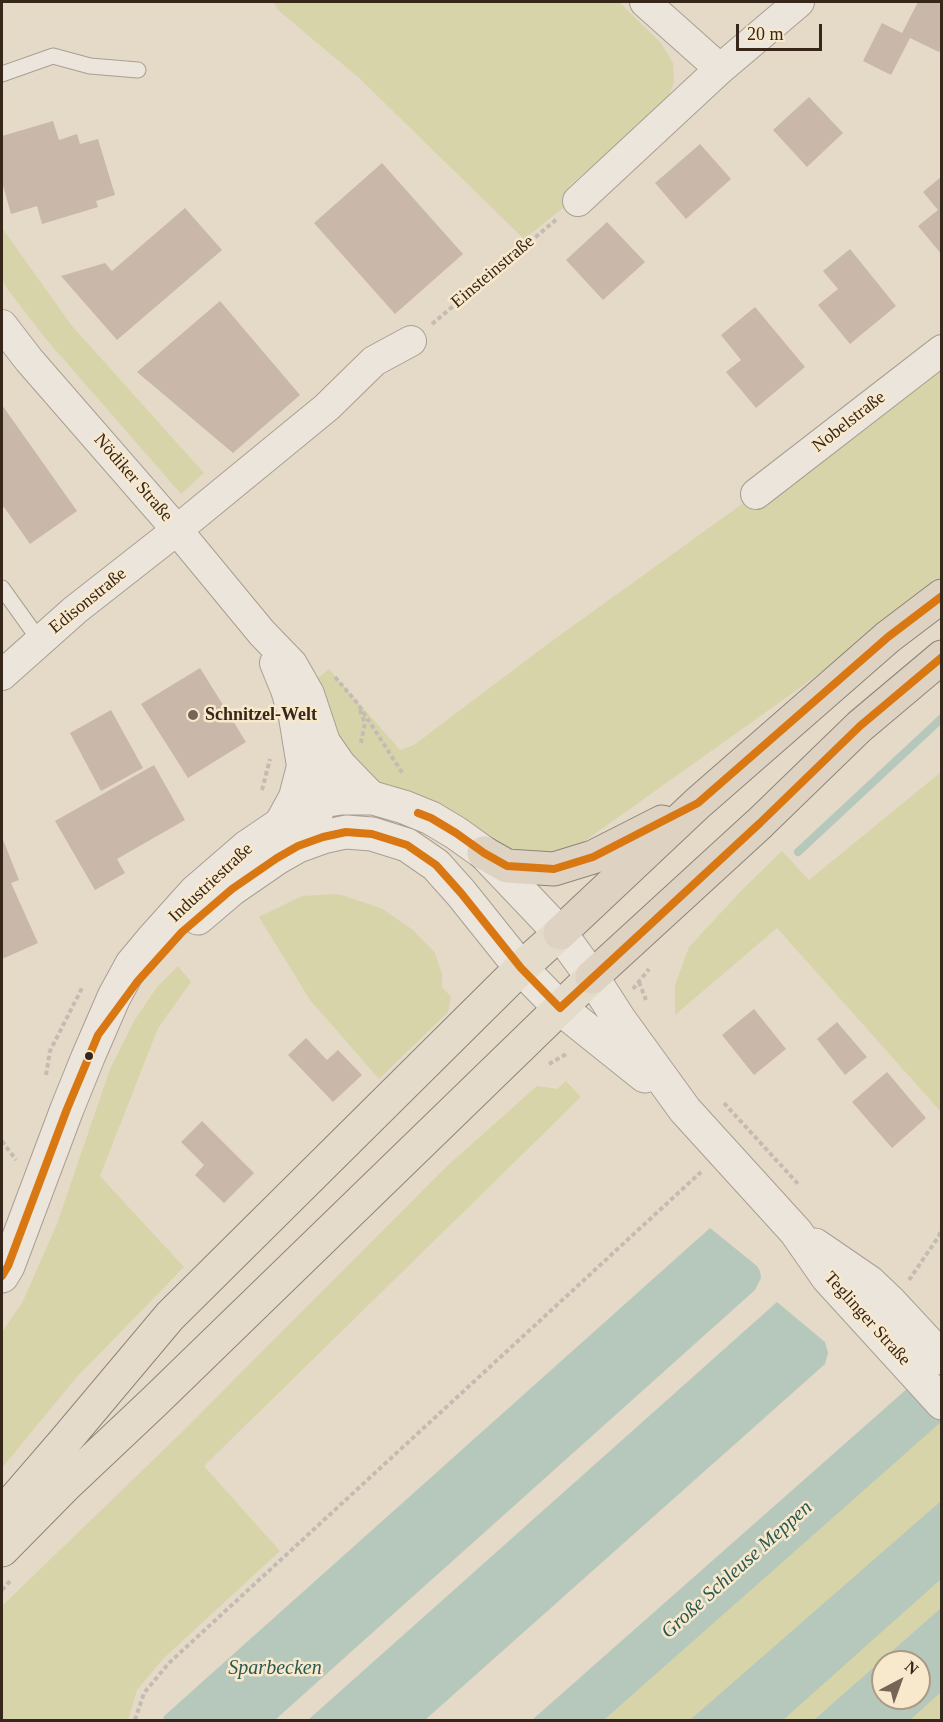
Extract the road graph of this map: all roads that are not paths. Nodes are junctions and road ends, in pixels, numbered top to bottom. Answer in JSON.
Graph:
{"nodes":[{"id":1,"x":645,"y":2,"type":"edge"},
{"id":2,"x":799,"y":2,"type":"edge"},
{"id":3,"x":720,"y":69,"type":"junction"},
{"id":4,"x":138,"y":70,"type":"dead end"},
{"id":5,"x":2,"y":74,"type":"edge"},
{"id":6,"x":578,"y":201,"type":"road end"},
{"id":7,"x":2,"y":325,"type":"edge"},
{"id":8,"x":411,"y":341,"type":"road end"},
{"id":9,"x":942,"y":351,"type":"edge"},
{"id":10,"x":756,"y":494,"type":"dead end"},
{"id":11,"x":177,"y":530,"type":"junction"},
{"id":12,"x":2,"y":588,"type":"edge"},
{"id":13,"x":942,"y":596,"type":"edge"},
{"id":14,"x":262,"y":633,"type":"junction"},
{"id":15,"x":40,"y":641,"type":"junction"},
{"id":16,"x":942,"y":657,"type":"edge"},
{"id":17,"x":2,"y":675,"type":"edge"},
{"id":18,"x":325,"y":742,"type":"junction"},
{"id":19,"x":302,"y":766,"type":"junction"},
{"id":20,"x":373,"y":798,"type":"junction"},
{"id":21,"x":322,"y":801,"type":"junction"},
{"id":22,"x":698,"y":803,"type":"junction"},
{"id":23,"x":372,"y":834,"type":"junction"},
{"id":24,"x":288,"y":836,"type":"junction"},
{"id":25,"x":484,"y":853,"type":"junction"},
{"id":26,"x":560,"y":933,"type":"junction"},
{"id":27,"x":521,"y":968,"type":"junction"},
{"id":28,"x":592,"y":977,"type":"junction"},
{"id":29,"x":560,"y":1008,"type":"junction"},
{"id":30,"x":685,"y":1110,"type":"junction"},
{"id":31,"x":796,"y":1232,"type":"junction"},
{"id":32,"x":2,"y":1276,"type":"edge"},
{"id":33,"x":931,"y":1346,"type":"edge"},
{"id":34,"x":942,"y":1403,"type":"edge"},
{"id":35,"x":2,"y":1514,"type":"edge"},
{"id":36,"x":2,"y":1550,"type":"edge"}],
"edges":[{"from":1,"to":3,"type":"street"},
{"from":2,"to":3,"type":"street"},
{"from":3,"to":6,"type":"street"},
{"from":4,"to":5,"type":"lane"},
{"from":7,"to":11,"type":"street","name":"Nödiker Straße"},
{"from":8,"to":11,"type":"street"},
{"from":9,"to":10,"type":"street","name":"Nobelstraße"},
{"from":11,"to":14,"type":"street","name":"Nödiker Straße"},
{"from":11,"to":15,"type":"street","name":"Edisonstraße"},
{"from":12,"to":15,"type":"lane"},
{"from":13,"to":22,"type":"highway"},
{"from":14,"to":18,"type":"street","name":"Nödiker Straße"},
{"from":14,"to":19,"type":"street","name":"Nödiker Straße"},
{"from":15,"to":17,"type":"street","name":"Edisonstraße"},
{"from":16,"to":28,"type":"highway"},
{"from":18,"to":20,"type":"street","name":"Nödiker Straße"},
{"from":18,"to":21,"type":"street","name":"Nödiker Straße"},
{"from":19,"to":21,"type":"street"},
{"from":19,"to":24,"type":"street","name":"Nödiker Straße"},
{"from":20,"to":21,"type":"street","name":"Industriestraße"},
{"from":20,"to":25,"type":"street","name":"Industriestraße"},
{"from":21,"to":23,"type":"street"},
{"from":21,"to":24,"type":"street","name":"Industriestraße"},
{"from":22,"to":25,"type":"highway"},
{"from":22,"to":26,"type":"highway"},
{"from":23,"to":24,"type":"street","name":"Industriestraße"},
{"from":23,"to":27,"type":"street","name":"Industriestraße"},
{"from":24,"to":32,"type":"street","name":"Industriestraße"},
{"from":25,"to":26,"type":"street","name":"Industriestraße"},
{"from":26,"to":27,"type":"main road"},
{"from":26,"to":28,"type":"street","name":"Industriestraße"},
{"from":27,"to":29,"type":"street","name":"Industriestraße"},
{"from":27,"to":35,"type":"main road"},
{"from":28,"to":29,"type":"main road"},
{"from":28,"to":30,"type":"street","name":"Teglinger Straße"},
{"from":29,"to":30,"type":"street","name":"Teglinger Straße"},
{"from":29,"to":36,"type":"main road"},
{"from":30,"to":31,"type":"street","name":"Teglinger Straße"},
{"from":31,"to":33,"type":"street","name":"Teglinger Straße"},
{"from":31,"to":34,"type":"street","name":"Teglinger Straße"}]}
